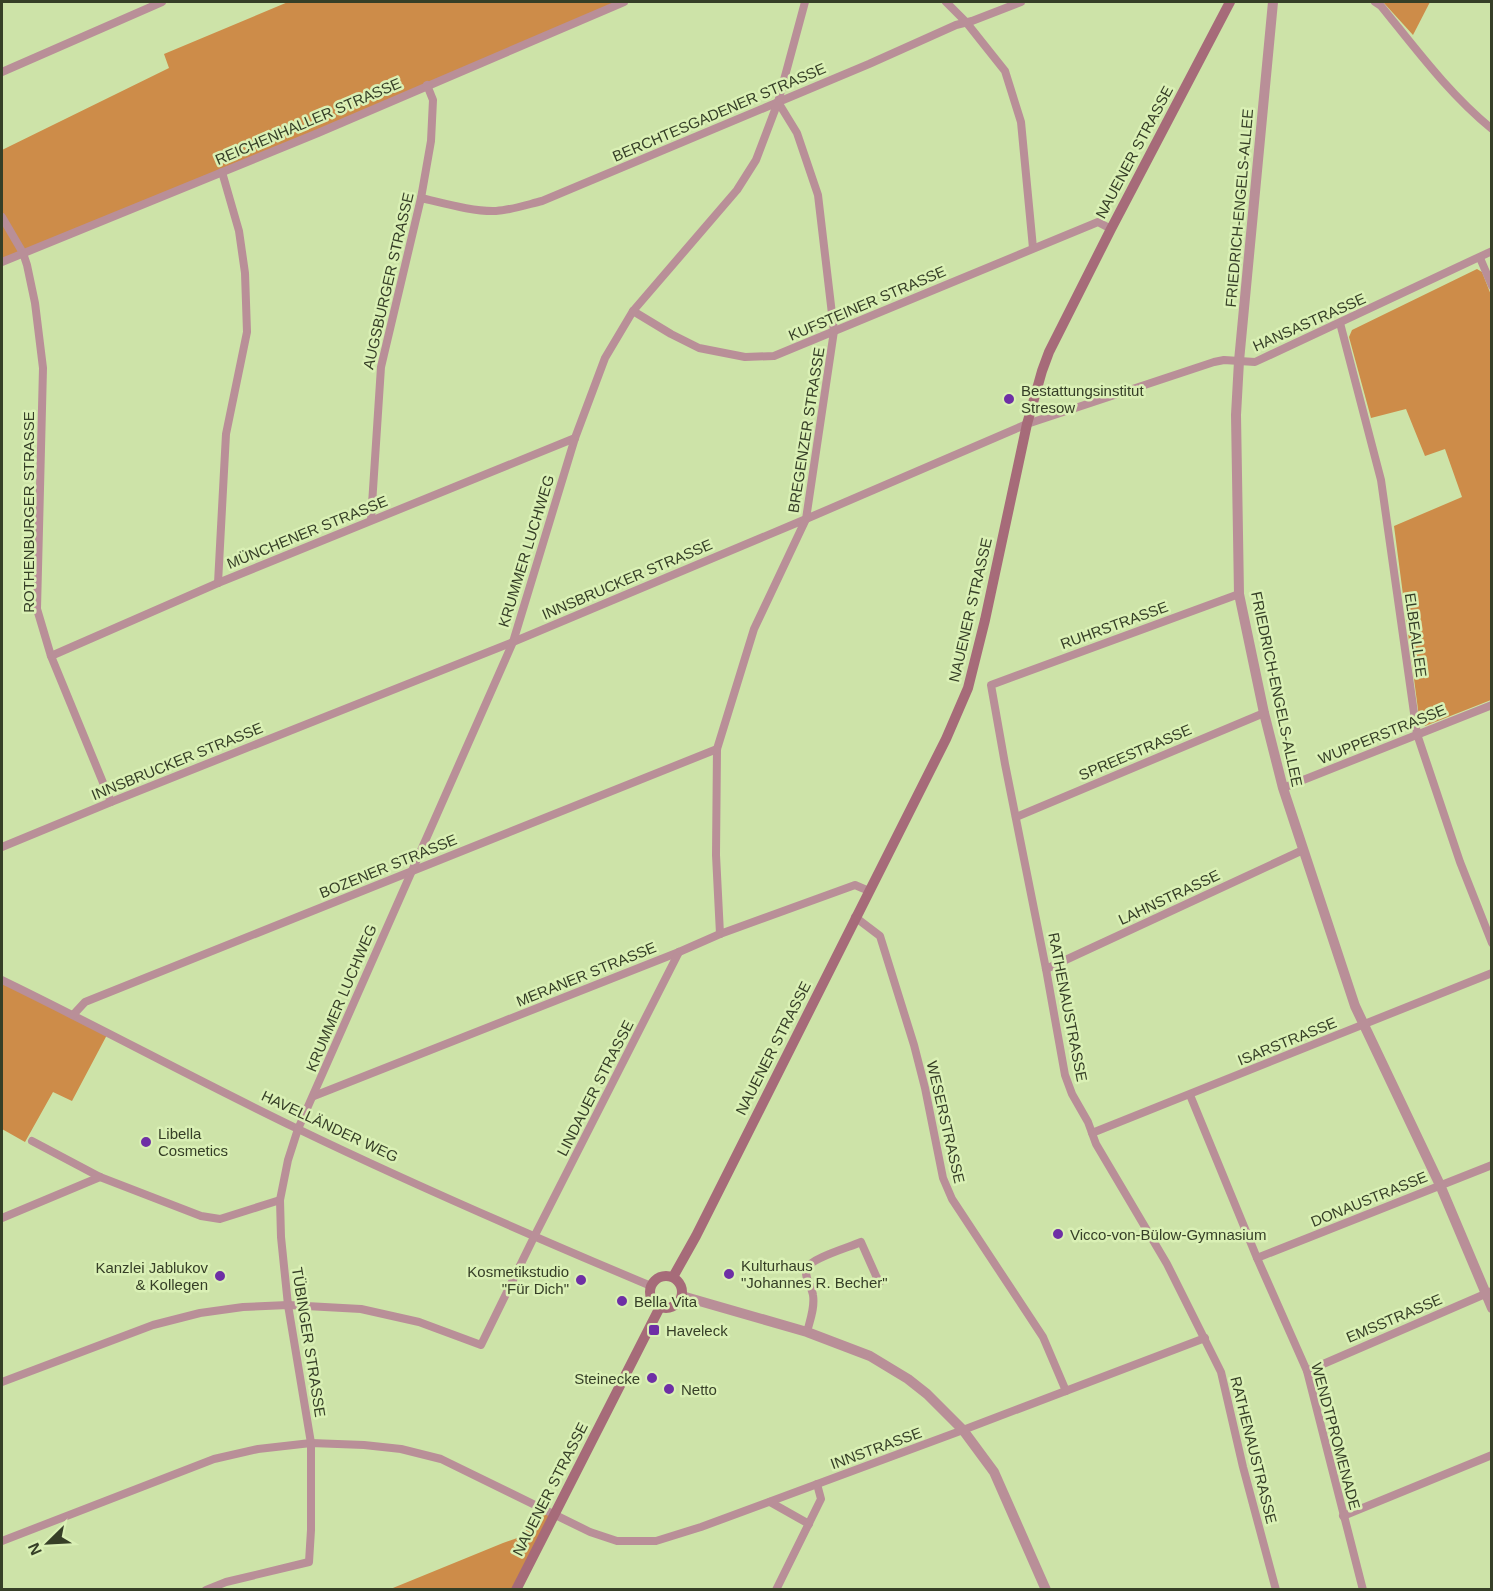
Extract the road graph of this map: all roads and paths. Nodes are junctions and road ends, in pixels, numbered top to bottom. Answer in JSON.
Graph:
{"nodes":[{"id":1,"x":162,"y":2,"type":"edge"},
{"id":2,"x":624,"y":2,"type":"edge"},
{"id":3,"x":805,"y":2,"type":"edge"},
{"id":4,"x":946,"y":2,"type":"edge"},
{"id":5,"x":1021,"y":2,"type":"edge"},
{"id":6,"x":1230,"y":2,"type":"edge"},
{"id":7,"x":1273,"y":2,"type":"edge"},
{"id":8,"x":1375,"y":2,"type":"edge"},
{"id":9,"x":145,"y":5,"type":"edge"},
{"id":10,"x":966,"y":22,"type":"junction"},
{"id":11,"x":2,"y":72,"type":"edge"},
{"id":12,"x":427,"y":85,"type":"junction"},
{"id":13,"x":778,"y":102,"type":"junction"},
{"id":14,"x":1491,"y":129,"type":"edge"},
{"id":15,"x":222,"y":172,"type":"junction"},
{"id":16,"x":421,"y":198,"type":"junction"},
{"id":17,"x":2,"y":217,"type":"edge"},
{"id":18,"x":1110,"y":229,"type":"junction"},
{"id":19,"x":1033,"y":248,"type":"junction"},
{"id":20,"x":1491,"y":251,"type":"edge"},
{"id":21,"x":23,"y":253,"type":"junction"},
{"id":22,"x":1480,"y":258,"type":"junction"},
{"id":23,"x":2,"y":262,"type":"edge"},
{"id":24,"x":1491,"y":286,"type":"edge"},
{"id":25,"x":633,"y":311,"type":"junction"},
{"id":26,"x":1340,"y":323,"type":"junction"},
{"id":27,"x":834,"y":331,"type":"junction"},
{"id":28,"x":1239,"y":361,"type":"junction"},
{"id":29,"x":1027,"y":424,"type":"junction"},
{"id":30,"x":575,"y":438,"type":"junction"},
{"id":31,"x":806,"y":519,"type":"junction"},
{"id":32,"x":371,"y":520,"type":"junction"},
{"id":33,"x":218,"y":583,"type":"junction"},
{"id":34,"x":1239,"y":594,"type":"junction"},
{"id":35,"x":513,"y":642,"type":"junction"},
{"id":36,"x":51,"y":656,"type":"junction"},
{"id":37,"x":999,"y":682,"type":"joint"},
{"id":38,"x":1491,"y":705,"type":"edge"},
{"id":39,"x":1264,"y":713,"type":"junction"},
{"id":40,"x":1417,"y":735,"type":"junction"},
{"id":41,"x":717,"y":749,"type":"junction"},
{"id":42,"x":1283,"y":788,"type":"junction"},
{"id":43,"x":111,"y":802,"type":"junction"},
{"id":44,"x":1016,"y":817,"type":"junction"},
{"id":45,"x":2,"y":847,"type":"edge"},
{"id":46,"x":1303,"y":849,"type":"junction"},
{"id":47,"x":411,"y":871,"type":"junction"},
{"id":48,"x":868,"y":891,"type":"junction"},
{"id":49,"x":855,"y":917,"type":"junction"},
{"id":50,"x":720,"y":934,"type":"junction"},
{"id":51,"x":1491,"y":943,"type":"edge"},
{"id":52,"x":679,"y":951,"type":"junction"},
{"id":53,"x":1046,"y":969,"type":"junction"},
{"id":54,"x":1491,"y":973,"type":"edge"},
{"id":55,"x":2,"y":980,"type":"edge"},
{"id":56,"x":73,"y":1015,"type":"junction"},
{"id":57,"x":1363,"y":1025,"type":"junction"},
{"id":58,"x":1190,"y":1095,"type":"junction"},
{"id":59,"x":314,"y":1096,"type":"junction"},
{"id":60,"x":298,"y":1129,"type":"junction"},
{"id":61,"x":1092,"y":1133,"type":"junction"},
{"id":62,"x":32,"y":1141,"type":"dead end"},
{"id":63,"x":1491,"y":1164,"type":"edge"},
{"id":64,"x":100,"y":1177,"type":"junction"},
{"id":65,"x":1440,"y":1185,"type":"junction"},
{"id":66,"x":280,"y":1200,"type":"junction"},
{"id":67,"x":2,"y":1218,"type":"edge"},
{"id":68,"x":534,"y":1237,"type":"junction"},
{"id":69,"x":1257,"y":1258,"type":"junction"},
{"id":70,"x":673,"y":1277,"type":"junction"},
{"id":71,"x":881,"y":1281,"type":"dead end"},
{"id":72,"x":651,"y":1286,"type":"junction"},
{"id":73,"x":1489,"y":1292,"type":"edge"},
{"id":74,"x":682,"y":1296,"type":"junction"},
{"id":75,"x":288,"y":1305,"type":"junction"},
{"id":76,"x":660,"y":1307,"type":"junction"},
{"id":77,"x":1491,"y":1308,"type":"edge"},
{"id":78,"x":807,"y":1332,"type":"junction"},
{"id":79,"x":1205,"y":1338,"type":"junction"},
{"id":80,"x":1307,"y":1371,"type":"junction"},
{"id":81,"x":2,"y":1382,"type":"edge"},
{"id":82,"x":1066,"y":1391,"type":"junction"},
{"id":83,"x":963,"y":1430,"type":"junction"},
{"id":84,"x":311,"y":1443,"type":"junction"},
{"id":85,"x":1491,"y":1455,"type":"edge"},
{"id":86,"x":817,"y":1484,"type":"junction"},
{"id":87,"x":770,"y":1502,"type":"junction"},
{"id":88,"x":554,"y":1516,"type":"junction"},
{"id":89,"x":1343,"y":1516,"type":"junction"},
{"id":90,"x":809,"y":1524,"type":"junction"},
{"id":91,"x":2,"y":1541,"type":"edge"},
{"id":92,"x":207,"y":1590,"type":"edge"},
{"id":93,"x":516,"y":1590,"type":"edge"},
{"id":94,"x":776,"y":1590,"type":"edge"},
{"id":95,"x":1047,"y":1590,"type":"edge"},
{"id":96,"x":1276,"y":1590,"type":"edge"},
{"id":97,"x":1363,"y":1590,"type":"edge"}],
"edges":[{"from":1,"to":9,"type":"street"},
{"from":2,"to":12,"type":"street","name":"REICHENHALLER STRASSE"},
{"from":3,"to":13,"type":"street","name":"KRUMMER LUCHWEG"},
{"from":4,"to":10,"type":"street"},
{"from":5,"to":10,"type":"street","name":"BERCHTESGADENER STRASSE"},
{"from":6,"to":18,"type":"main road","name":"NAUENER STRASSE"},
{"from":7,"to":28,"type":"street","name":"FRIEDRICH-ENGELS-ALLEE"},
{"from":8,"to":14,"type":"street"},
{"from":9,"to":11,"type":"street"},
{"from":10,"to":13,"type":"street","name":"BERCHTESGADENER STRASSE"},
{"from":10,"to":19,"type":"street"},
{"from":12,"to":15,"type":"street","name":"REICHENHALLER STRASSE"},
{"from":12,"to":16,"type":"street","name":"AUGSBURGER STRASSE"},
{"from":13,"to":16,"type":"street","name":"BERCHTESGADENER STRASSE"},
{"from":13,"to":25,"type":"street","name":"KRUMMER LUCHWEG"},
{"from":13,"to":27,"type":"street","name":"BREGENZER STRASSE"},
{"from":15,"to":21,"type":"street","name":"REICHENHALLER STRASSE"},
{"from":15,"to":33,"type":"street"},
{"from":16,"to":32,"type":"street","name":"AUGSBURGER STRASSE"},
{"from":17,"to":21,"type":"street","name":"ROTHENBURGER STRASSE"},
{"from":18,"to":19,"type":"street","name":"KUFSTEINER STRASSE"},
{"from":18,"to":29,"type":"main road","name":"NAUENER STRASSE"},
{"from":19,"to":27,"type":"street","name":"KUFSTEINER STRASSE"},
{"from":20,"to":22,"type":"street","name":"HANSASTRASSE"},
{"from":21,"to":23,"type":"street","name":"REICHENHALLER STRASSE"},
{"from":21,"to":36,"type":"street","name":"ROTHENBURGER STRASSE"},
{"from":22,"to":24,"type":"street"},
{"from":22,"to":26,"type":"street","name":"HANSASTRASSE"},
{"from":25,"to":27,"type":"street","name":"KUFSTEINER STRASSE"},
{"from":25,"to":30,"type":"street","name":"KRUMMER LUCHWEG"},
{"from":26,"to":28,"type":"street","name":"HANSASTRASSE"},
{"from":26,"to":40,"type":"street","name":"ELBEALLEE"},
{"from":27,"to":31,"type":"street","name":"BREGENZER STRASSE"},
{"from":28,"to":29,"type":"street","name":"HANSASTRASSE"},
{"from":28,"to":34,"type":"street","name":"FRIEDRICH-ENGELS-ALLEE"},
{"from":29,"to":31,"type":"street","name":"INNSBRUCKER STRASSE"},
{"from":29,"to":48,"type":"main road","name":"NAUENER STRASSE"},
{"from":30,"to":32,"type":"street","name":"MÜNCHENER STRASSE"},
{"from":30,"to":35,"type":"street","name":"KRUMMER LUCHWEG"},
{"from":31,"to":35,"type":"street","name":"INNSBRUCKER STRASSE"},
{"from":31,"to":41,"type":"street","name":"BREGENZER STRASSE"},
{"from":32,"to":33,"type":"street","name":"MÜNCHENER STRASSE"},
{"from":33,"to":36,"type":"street","name":"MÜNCHENER STRASSE"},
{"from":34,"to":37,"type":"street","name":"RUHRSTRASSE"},
{"from":34,"to":39,"type":"street","name":"FRIEDRICH-ENGELS-ALLEE"},
{"from":35,"to":43,"type":"street","name":"INNSBRUCKER STRASSE"},
{"from":35,"to":47,"type":"street","name":"KRUMMER LUCHWEG"},
{"from":36,"to":43,"type":"street","name":"ROTHENBURGER STRASSE"},
{"from":37,"to":44,"type":"street","name":"RATHENAUSTRASSE"},
{"from":38,"to":40,"type":"street","name":"WUPPERSTRASSE"},
{"from":39,"to":42,"type":"street","name":"FRIEDRICH-ENGELS-ALLEE"},
{"from":39,"to":44,"type":"street","name":"SPREESTRASSE"},
{"from":40,"to":42,"type":"street","name":"WUPPERSTRASSE"},
{"from":40,"to":51,"type":"street","name":"ELBEALLEE"},
{"from":41,"to":47,"type":"street","name":"BOZENER STRASSE"},
{"from":41,"to":50,"type":"street","name":"BREGENZER STRASSE"},
{"from":42,"to":46,"type":"street","name":"FRIEDRICH-ENGELS-ALLEE"},
{"from":43,"to":45,"type":"street","name":"INNSBRUCKER STRASSE"},
{"from":44,"to":53,"type":"street","name":"RATHENAUSTRASSE"},
{"from":46,"to":53,"type":"street","name":"LAHNSTRASSE"},
{"from":46,"to":57,"type":"street","name":"FRIEDRICH-ENGELS-ALLEE"},
{"from":47,"to":56,"type":"street","name":"BOZENER STRASSE"},
{"from":47,"to":59,"type":"street","name":"KRUMMER LUCHWEG"},
{"from":48,"to":49,"type":"main road","name":"NAUENER STRASSE"},
{"from":48,"to":50,"type":"street","name":"MERANER STRASSE"},
{"from":49,"to":70,"type":"main road","name":"NAUENER STRASSE"},
{"from":49,"to":82,"type":"street","name":"WESERSTRASSE"},
{"from":50,"to":52,"type":"street","name":"MERANER STRASSE"},
{"from":52,"to":59,"type":"street","name":"MERANER STRASSE"},
{"from":52,"to":68,"type":"street","name":"LINDAUER STRASSE"},
{"from":53,"to":61,"type":"street","name":"RATHENAUSTRASSE"},
{"from":54,"to":57,"type":"street","name":"ISARSTRASSE"},
{"from":55,"to":56,"type":"street","name":"HAVELLÄNDER WEG"},
{"from":56,"to":60,"type":"street","name":"HAVELLÄNDER WEG"},
{"from":57,"to":58,"type":"street","name":"ISARSTRASSE"},
{"from":57,"to":65,"type":"street","name":"FRIEDRICH-ENGELS-ALLEE"},
{"from":58,"to":61,"type":"street","name":"ISARSTRASSE"},
{"from":58,"to":69,"type":"street","name":"WENDTPROMENADE"},
{"from":59,"to":60,"type":"street","name":"KRUMMER LUCHWEG"},
{"from":60,"to":66,"type":"street","name":"TÜBINGER STRASSE"},
{"from":60,"to":68,"type":"street","name":"HAVELLÄNDER WEG"},
{"from":61,"to":79,"type":"street","name":"RATHENAUSTRASSE"},
{"from":62,"to":64,"type":"street"},
{"from":63,"to":65,"type":"street","name":"DONAUSTRASSE"},
{"from":64,"to":66,"type":"street"},
{"from":64,"to":67,"type":"street"},
{"from":65,"to":69,"type":"street","name":"DONAUSTRASSE"},
{"from":65,"to":73,"type":"street","name":"FRIEDRICH-ENGELS-ALLEE"},
{"from":66,"to":75,"type":"street","name":"TÜBINGER STRASSE"},
{"from":68,"to":72,"type":"street","name":"HAVELLÄNDER WEG"},
{"from":68,"to":75,"type":"street","name":"LINDAUER STRASSE"},
{"from":69,"to":80,"type":"street","name":"WENDTPROMENADE"},
{"from":70,"to":72,"type":"main road"},
{"from":70,"to":74,"type":"main road"},
{"from":71,"to":78,"type":"street"},
{"from":72,"to":76,"type":"main road"},
{"from":73,"to":77,"type":"street","name":"FRIEDRICH-ENGELS-ALLEE"},
{"from":73,"to":80,"type":"street","name":"EMSSTRASSE"},
{"from":74,"to":76,"type":"main road"},
{"from":74,"to":78,"type":"street"},
{"from":75,"to":81,"type":"street"},
{"from":75,"to":84,"type":"street","name":"TÜBINGER STRASSE"},
{"from":76,"to":88,"type":"main road","name":"NAUENER STRASSE"},
{"from":78,"to":83,"type":"street"},
{"from":79,"to":82,"type":"street","name":"INNSTRASSE"},
{"from":79,"to":96,"type":"street","name":"RATHENAUSTRASSE"},
{"from":80,"to":89,"type":"street","name":"WENDTPROMENADE"},
{"from":82,"to":83,"type":"street","name":"INNSTRASSE"},
{"from":83,"to":86,"type":"street","name":"INNSTRASSE"},
{"from":83,"to":95,"type":"street"},
{"from":84,"to":88,"type":"street","name":"INNSTRASSE"},
{"from":84,"to":91,"type":"street","name":"INNSTRASSE"},
{"from":84,"to":92,"type":"street","name":"TÜBINGER STRASSE"},
{"from":85,"to":89,"type":"street"},
{"from":86,"to":87,"type":"street","name":"INNSTRASSE"},
{"from":86,"to":90,"type":"street"},
{"from":87,"to":88,"type":"street","name":"INNSTRASSE"},
{"from":87,"to":90,"type":"street"},
{"from":88,"to":93,"type":"main road","name":"NAUENER STRASSE"},
{"from":89,"to":97,"type":"street","name":"WENDTPROMENADE"},
{"from":90,"to":94,"type":"street"}]}
